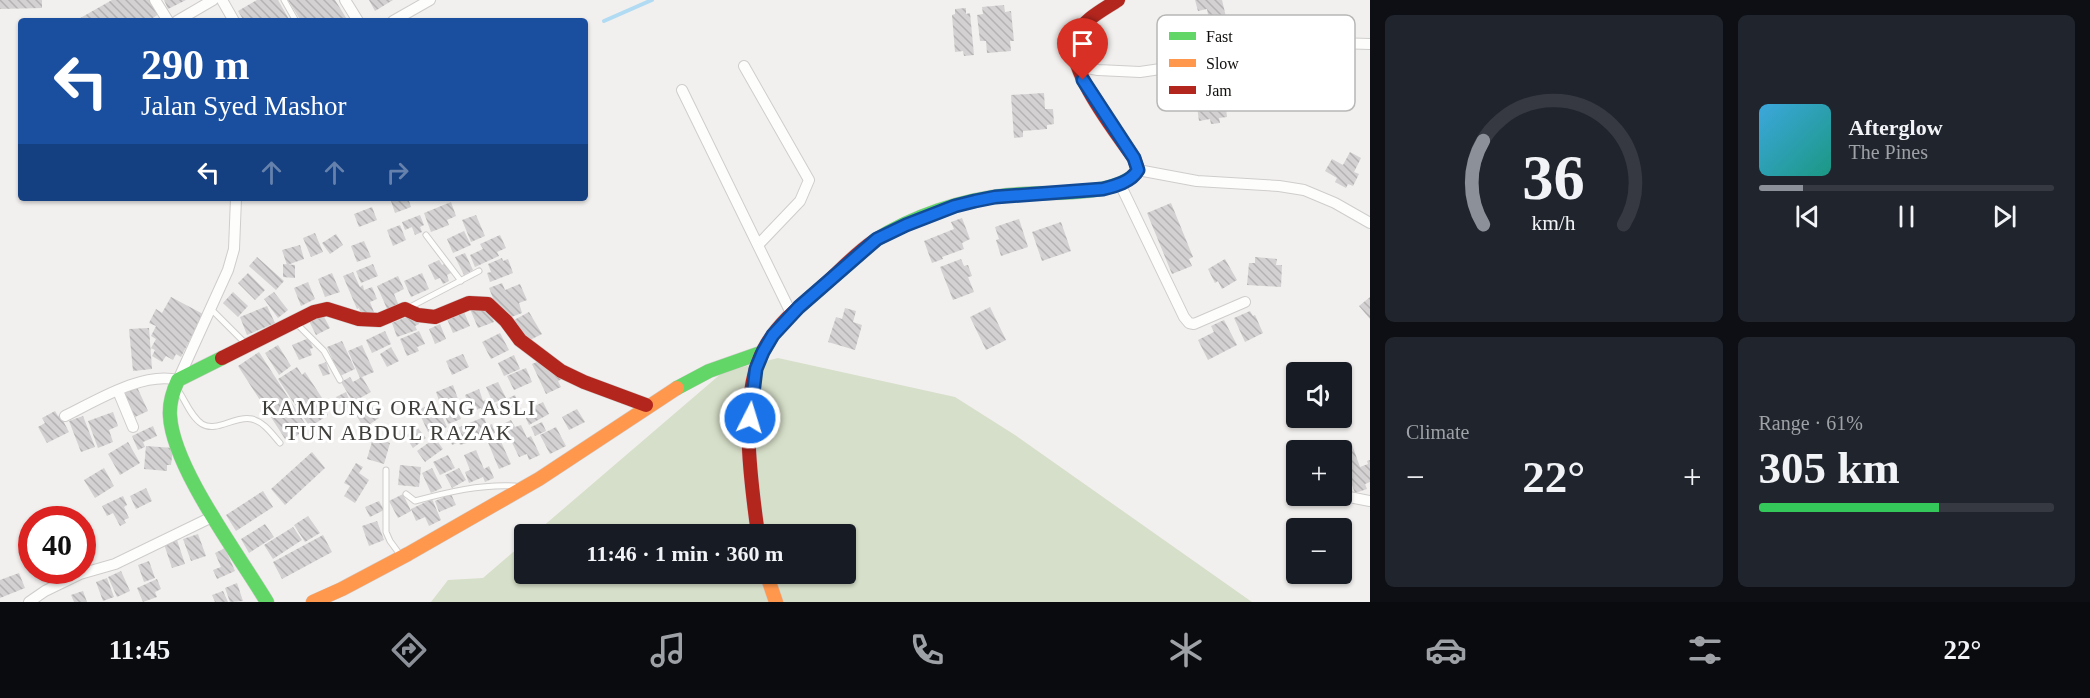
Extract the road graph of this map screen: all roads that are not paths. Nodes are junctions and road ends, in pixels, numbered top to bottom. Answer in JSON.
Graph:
{"nodes":[{"id":1,"x":155,"y":0,"type":"edge"},
{"id":2,"x":213,"y":0,"type":"edge"},
{"id":3,"x":222,"y":0,"type":"edge"},
{"id":4,"x":284,"y":0,"type":"edge"},
{"id":5,"x":345,"y":0,"type":"edge"},
{"id":6,"x":430,"y":0,"type":"edge"},
{"id":7,"x":1118,"y":0,"type":"edge"},
{"id":8,"x":166,"y":18,"type":"edge"},
{"id":9,"x":182,"y":18,"type":"edge"},
{"id":10,"x":232,"y":18,"type":"edge"},
{"id":11,"x":294,"y":18,"type":"edge"},
{"id":12,"x":356,"y":18,"type":"edge"},
{"id":13,"x":398,"y":18,"type":"edge"},
{"id":14,"x":1355,"y":44,"type":"edge"},
{"id":15,"x":1370,"y":44,"type":"edge"},
{"id":16,"x":744,"y":66,"type":"dead end"},
{"id":17,"x":1076,"y":66,"type":"junction"},
{"id":18,"x":1157,"y":69,"type":"edge"},
{"id":19,"x":682,"y":90,"type":"dead end"},
{"id":20,"x":1138,"y":170,"type":"junction"},
{"id":21,"x":1120,"y":184,"type":"junction"},
{"id":22,"x":236,"y":201,"type":"edge"},
{"id":23,"x":1370,"y":223,"type":"edge"},
{"id":24,"x":426,"y":235,"type":"dead end"},
{"id":25,"x":758,"y":245,"type":"junction"},
{"id":26,"x":479,"y":271,"type":"dead end"},
{"id":27,"x":461,"y":281,"type":"junction"},
{"id":28,"x":1245,"y":302,"type":"dead end"},
{"id":29,"x":210,"y":308,"type":"junction"},
{"id":30,"x":405,"y":309,"type":"junction"},
{"id":31,"x":792,"y":315,"type":"junction"},
{"id":32,"x":295,"y":321,"type":"junction"},
{"id":33,"x":248,"y":346,"type":"junction"},
{"id":34,"x":763,"y":352,"type":"junction"},
{"id":35,"x":340,"y":380,"type":"dead end"},
{"id":36,"x":177,"y":383,"type":"junction"},
{"id":37,"x":118,"y":391,"type":"junction"},
{"id":38,"x":646,"y":405,"type":"junction"},
{"id":39,"x":65,"y":416,"type":"dead end"},
{"id":40,"x":134,"y":427,"type":"dead end"},
{"id":41,"x":280,"y":443,"type":"dead end"},
{"id":42,"x":386,"y":470,"type":"dead end"},
{"id":43,"x":526,"y":487,"type":"junction"},
{"id":44,"x":406,"y":494,"type":"dead end"},
{"id":45,"x":1352,"y":497,"type":"edge"},
{"id":46,"x":1370,"y":501,"type":"edge"},
{"id":47,"x":214,"y":516,"type":"junction"},
{"id":48,"x":757,"y":524,"type":"edge"},
{"id":49,"x":402,"y":557,"type":"junction"},
{"id":50,"x":770,"y":584,"type":"edge"},
{"id":51,"x":262,"y":600,"type":"edge"},
{"id":52,"x":29,"y":602,"type":"edge"},
{"id":53,"x":314,"y":602,"type":"edge"},
{"id":54,"x":776,"y":602,"type":"edge"}],
"edges":[{"from":1,"to":8,"type":"street"},
{"from":2,"to":9,"type":"street"},
{"from":3,"to":10,"type":"street"},
{"from":4,"to":11,"type":"lane"},
{"from":5,"to":12,"type":"street"},
{"from":6,"to":13,"type":"street"},
{"from":7,"to":17,"type":"street"},
{"from":14,"to":15,"type":"street"},
{"from":16,"to":25,"type":"street"},
{"from":17,"to":18,"type":"street"},
{"from":17,"to":20,"type":"street"},
{"from":19,"to":25,"type":"street"},
{"from":20,"to":21,"type":"street"},
{"from":20,"to":23,"type":"street"},
{"from":21,"to":28,"type":"street"},
{"from":21,"to":31,"type":"street"},
{"from":22,"to":29,"type":"street"},
{"from":24,"to":27,"type":"lane"},
{"from":25,"to":31,"type":"street"},
{"from":26,"to":27,"type":"lane"},
{"from":27,"to":30,"type":"lane"},
{"from":29,"to":33,"type":"lane"},
{"from":29,"to":36,"type":"street"},
{"from":30,"to":32,"type":"street"},
{"from":30,"to":38,"type":"street"},
{"from":31,"to":34,"type":"street"},
{"from":32,"to":33,"type":"street"},
{"from":32,"to":35,"type":"lane"},
{"from":33,"to":36,"type":"street"},
{"from":34,"to":38,"type":"street"},
{"from":34,"to":48,"type":"street"},
{"from":36,"to":37,"type":"street"},
{"from":36,"to":41,"type":"lane"},
{"from":36,"to":47,"type":"street"},
{"from":37,"to":39,"type":"street"},
{"from":37,"to":40,"type":"street"},
{"from":38,"to":43,"type":"street"},
{"from":42,"to":49,"type":"lane"},
{"from":43,"to":44,"type":"lane"},
{"from":43,"to":49,"type":"street"},
{"from":45,"to":46,"type":"street"},
{"from":47,"to":51,"type":"street"},
{"from":47,"to":52,"type":"street"},
{"from":49,"to":53,"type":"street"},
{"from":50,"to":54,"type":"street"}]}
